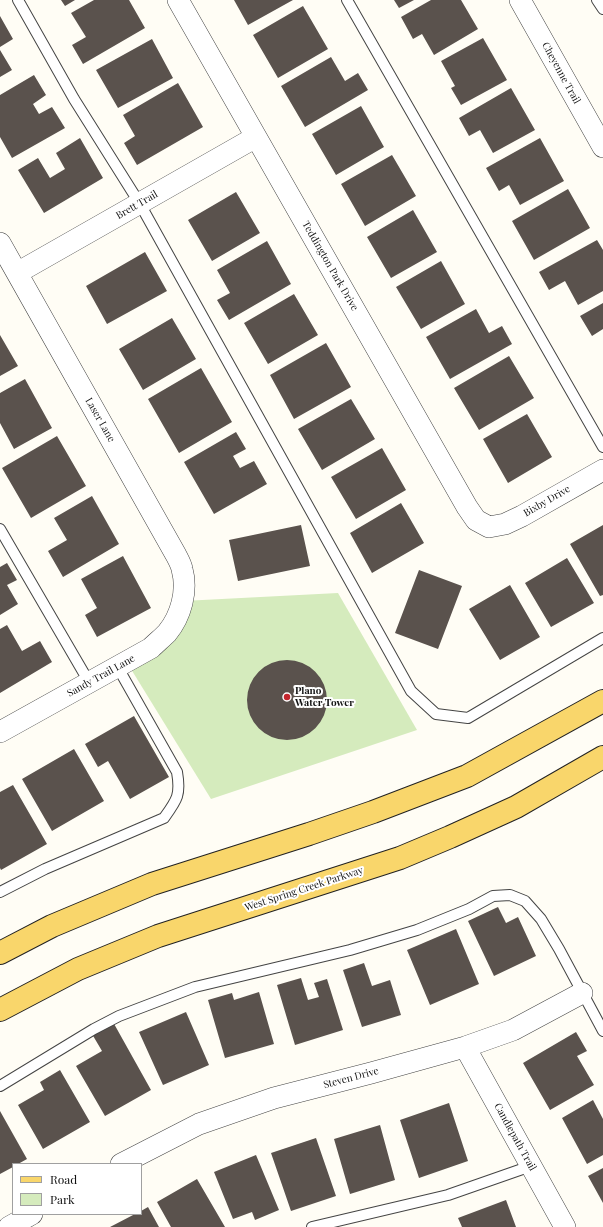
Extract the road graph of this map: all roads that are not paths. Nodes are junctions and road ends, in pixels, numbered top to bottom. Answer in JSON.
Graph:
{"nodes":[{"id":1,"x":18,"y":0,"type":"edge"},
{"id":2,"x":178,"y":0,"type":"edge"},
{"id":3,"x":347,"y":0,"type":"edge"},
{"id":4,"x":520,"y":0,"type":"edge"},
{"id":5,"x":597,"y":0,"type":"edge"},
{"id":6,"x":603,"y":9,"type":"edge"},
{"id":7,"x":256,"y":137,"type":"junction"},
{"id":8,"x":603,"y":147,"type":"edge"},
{"id":9,"x":140,"y":204,"type":"junction"},
{"id":10,"x":0,"y":243,"type":"edge"},
{"id":11,"x":17,"y":273,"type":"junction"},
{"id":12,"x":603,"y":447,"type":"edge"},
{"id":13,"x":603,"y":470,"type":"edge"},
{"id":14,"x":489,"y":527,"type":"joint"},
{"id":15,"x":0,"y":529,"type":"edge"},
{"id":16,"x":183,"y":601,"type":"joint"},
{"id":17,"x":603,"y":638,"type":"edge"},
{"id":18,"x":117,"y":666,"type":"junction"},
{"id":19,"x":89,"y":682,"type":"junction"},
{"id":20,"x":603,"y":700,"type":"edge"},
{"id":21,"x":0,"y":732,"type":"edge"},
{"id":22,"x":603,"y":757,"type":"edge"},
{"id":23,"x":0,"y":892,"type":"edge"},
{"id":24,"x":0,"y":953,"type":"edge"},
{"id":25,"x":582,"y":993,"type":"junction"},
{"id":26,"x":0,"y":1010,"type":"edge"},
{"id":27,"x":603,"y":1031,"type":"edge"},
{"id":28,"x":465,"y":1047,"type":"junction"},
{"id":29,"x":0,"y":1086,"type":"edge"},
{"id":30,"x":123,"y":1163,"type":"edge"},
{"id":31,"x":531,"y":1166,"type":"junction"},
{"id":32,"x":30,"y":1215,"type":"edge"},
{"id":33,"x":10,"y":1227,"type":"edge"},
{"id":34,"x":312,"y":1227,"type":"edge"},
{"id":35,"x":565,"y":1227,"type":"edge"}],
"edges":[{"from":1,"to":9,"type":"lane"},
{"from":2,"to":7,"type":"street","name":"Teddington Park Drive"},
{"from":3,"to":12,"type":"lane"},
{"from":4,"to":8,"type":"street","name":"Cheyenne Trail"},
{"from":5,"to":6,"type":"lane"},
{"from":7,"to":9,"type":"street","name":"Brett Trail"},
{"from":7,"to":14,"type":"street","name":"Teddington Park Drive"},
{"from":9,"to":11,"type":"street","name":"Brett Trail"},
{"from":9,"to":17,"type":"lane"},
{"from":10,"to":11,"type":"street","name":"Laser Lane"},
{"from":11,"to":16,"type":"street","name":"Laser Lane"},
{"from":13,"to":14,"type":"street","name":"Bixby Drive"},
{"from":15,"to":19,"type":"lane"},
{"from":16,"to":18,"type":"street","name":"Sandy Trail Lane"},
{"from":18,"to":19,"type":"street","name":"Sandy Trail Lane"},
{"from":18,"to":23,"type":"lane"},
{"from":19,"to":21,"type":"street","name":"Sandy Trail Lane"},
{"from":20,"to":24,"type":"main road"},
{"from":22,"to":26,"type":"main road","name":"West Spring Creek Parkway"},
{"from":25,"to":27,"type":"lane"},
{"from":25,"to":28,"type":"street","name":"Steven Drive"},
{"from":25,"to":29,"type":"lane"},
{"from":28,"to":30,"type":"street","name":"Steven Drive"},
{"from":28,"to":31,"type":"street","name":"Candlepath Trail"},
{"from":31,"to":34,"type":"lane"},
{"from":31,"to":35,"type":"street","name":"Candlepath Trail"},
{"from":32,"to":33,"type":"street"}]}
